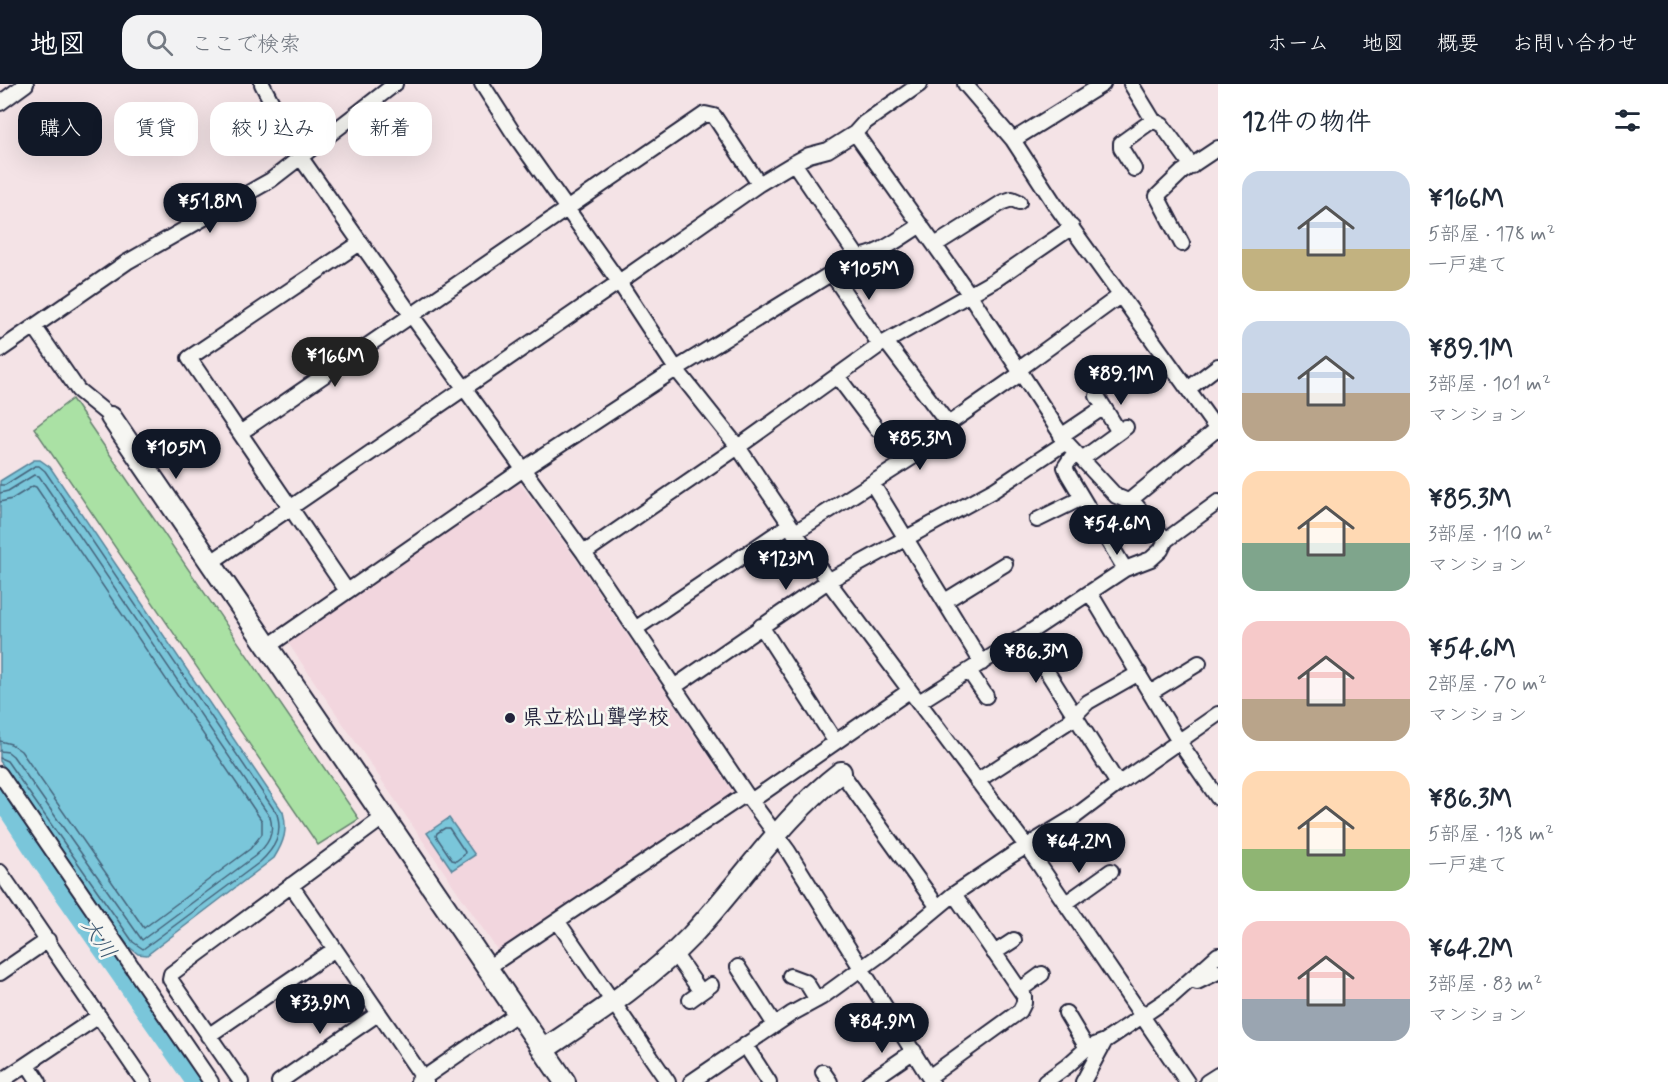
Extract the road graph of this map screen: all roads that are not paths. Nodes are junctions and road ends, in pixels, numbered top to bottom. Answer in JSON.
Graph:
{"nodes":[{"id":1,"x":26,"y":84,"type":"edge"},
{"id":2,"x":262,"y":84,"type":"edge"},
{"id":3,"x":395,"y":84,"type":"edge"},
{"id":4,"x":482,"y":84,"type":"edge"},
{"id":5,"x":920,"y":84,"type":"edge"},
{"id":6,"x":965,"y":84,"type":"edge"},
{"id":7,"x":1103,"y":84,"type":"edge"},
{"id":8,"x":1131,"y":84,"type":"edge"},
{"id":9,"x":1080,"y":89,"type":"edge"},
{"id":10,"x":0,"y":103,"type":"edge"},
{"id":11,"x":1153,"y":120,"type":"junction"},
{"id":12,"x":855,"y":133,"type":"junction"},
{"id":13,"x":1013,"y":140,"type":"junction"},
{"id":14,"x":1217,"y":150,"type":"edge"},
{"id":15,"x":301,"y":158,"type":"junction"},
{"id":16,"x":794,"y":163,"type":"junction"},
{"id":17,"x":1192,"y":166,"type":"junction"},
{"id":18,"x":1134,"y":169,"type":"dead end"},
{"id":19,"x":759,"y":184,"type":"junction"},
{"id":20,"x":1019,"y":202,"type":"dead end"},
{"id":21,"x":568,"y":210,"type":"junction"},
{"id":22,"x":921,"y":225,"type":"junction"},
{"id":23,"x":1072,"y":227,"type":"junction"},
{"id":24,"x":360,"y":243,"type":"junction"},
{"id":25,"x":1182,"y":244,"type":"dead end"},
{"id":26,"x":935,"y":245,"type":"junction"},
{"id":27,"x":855,"y":257,"type":"junction"},
{"id":28,"x":832,"y":274,"type":"junction"},
{"id":29,"x":619,"y":282,"type":"junction"},
{"id":30,"x":970,"y":295,"type":"junction"},
{"id":31,"x":1121,"y":295,"type":"junction"},
{"id":32,"x":412,"y":316,"type":"junction"},
{"id":33,"x":33,"y":326,"type":"junction"},
{"id":34,"x":883,"y":343,"type":"junction"},
{"id":35,"x":0,"y":350,"type":"edge"},
{"id":36,"x":1218,"y":366,"type":"edge"},
{"id":37,"x":676,"y":369,"type":"junction"},
{"id":38,"x":1019,"y":372,"type":"junction"},
{"id":39,"x":837,"y":376,"type":"junction"},
{"id":40,"x":464,"y":389,"type":"junction"},
{"id":41,"x":1188,"y":389,"type":"junction"},
{"id":42,"x":111,"y":417,"type":"joint"},
{"id":43,"x":949,"y":424,"type":"junction"},
{"id":44,"x":877,"y":429,"type":"dead end"},
{"id":45,"x":1217,"y":430,"type":"edge"},
{"id":46,"x":240,"y":433,"type":"junction"},
{"id":47,"x":738,"y":447,"type":"junction"},
{"id":48,"x":1071,"y":447,"type":"junction"},
{"id":49,"x":522,"y":470,"type":"junction"},
{"id":50,"x":872,"y":483,"type":"junction"},
{"id":51,"x":1082,"y":498,"type":"junction"},
{"id":52,"x":1129,"y":501,"type":"junction"},
{"id":53,"x":1218,"y":501,"type":"edge"},
{"id":54,"x":291,"y":507,"type":"junction"},
{"id":55,"x":1037,"y":519,"type":"dead end"},
{"id":56,"x":791,"y":529,"type":"junction"},
{"id":57,"x":907,"y":537,"type":"junction"},
{"id":58,"x":1166,"y":540,"type":"junction"},
{"id":59,"x":584,"y":553,"type":"junction"},
{"id":60,"x":210,"y":563,"type":"junction"},
{"id":61,"x":1005,"y":564,"type":"dead end"},
{"id":62,"x":1125,"y":569,"type":"junction"},
{"id":63,"x":828,"y":581,"type":"junction"},
{"id":64,"x":347,"y":591,"type":"junction"},
{"id":65,"x":1090,"y":593,"type":"junction"},
{"id":66,"x":945,"y":602,"type":"junction"},
{"id":67,"x":761,"y":626,"type":"junction"},
{"id":68,"x":634,"y":629,"type":"junction"},
{"id":69,"x":1027,"y":634,"type":"junction"},
{"id":70,"x":267,"y":647,"type":"junction"},
{"id":71,"x":982,"y":663,"type":"junction"},
{"id":72,"x":1199,"y":663,"type":"dead end"},
{"id":73,"x":969,"y":671,"type":"junction"},
{"id":74,"x":1138,"y":673,"type":"junction"},
{"id":75,"x":674,"y":687,"type":"junction"},
{"id":76,"x":909,"y":691,"type":"junction"},
{"id":77,"x":1150,"y":693,"type":"junction"},
{"id":78,"x":986,"y":696,"type":"dead end"},
{"id":79,"x":919,"y":702,"type":"junction"},
{"id":80,"x":1218,"y":714,"type":"edge"},
{"id":81,"x":1075,"y":716,"type":"junction"},
{"id":82,"x":835,"y":741,"type":"junction"},
{"id":83,"x":1178,"y":741,"type":"junction"},
{"id":84,"x":841,"y":772,"type":"joint"},
{"id":85,"x":0,"y":774,"type":"edge"},
{"id":86,"x":977,"y":781,"type":"junction"},
{"id":87,"x":1118,"y":784,"type":"junction"},
{"id":88,"x":748,"y":797,"type":"junction"},
{"id":89,"x":1218,"y":798,"type":"edge"},
{"id":90,"x":384,"y":817,"type":"junction"},
{"id":91,"x":776,"y":835,"type":"junction"},
{"id":92,"x":1027,"y":847,"type":"junction"},
{"id":93,"x":1111,"y":871,"type":"dead end"},
{"id":94,"x":0,"y":872,"type":"edge"},
{"id":95,"x":291,"y":885,"type":"junction"},
{"id":96,"x":954,"y":894,"type":"junction"},
{"id":97,"x":1066,"y":903,"type":"junction"},
{"id":98,"x":937,"y":906,"type":"junction"},
{"id":99,"x":558,"y":922,"type":"junction"},
{"id":100,"x":48,"y":940,"type":"junction"},
{"id":101,"x":1014,"y":940,"type":"dead end"},
{"id":102,"x":335,"y":950,"type":"junction"},
{"id":103,"x":994,"y":953,"type":"junction"},
{"id":104,"x":674,"y":954,"type":"junction"},
{"id":105,"x":1218,"y":955,"type":"edge"},
{"id":106,"x":738,"y":967,"type":"dead end"},
{"id":107,"x":487,"y":968,"type":"junction"},
{"id":108,"x":862,"y":968,"type":"junction"},
{"id":109,"x":1218,"y":972,"type":"edge"},
{"id":110,"x":0,"y":973,"type":"edge"},
{"id":111,"x":1042,"y":974,"type":"dead end"},
{"id":112,"x":790,"y":976,"type":"dead end"},
{"id":113,"x":1192,"y":979,"type":"junction"},
{"id":114,"x":1020,"y":990,"type":"junction"},
{"id":115,"x":701,"y":992,"type":"dead end"},
{"id":116,"x":817,"y":1000,"type":"junction"},
{"id":117,"x":613,"y":1003,"type":"junction"},
{"id":118,"x":379,"y":1013,"type":"junction"},
{"id":119,"x":518,"y":1013,"type":"junction"},
{"id":120,"x":1066,"y":1013,"type":"dead end"},
{"id":121,"x":99,"y":1016,"type":"junction"},
{"id":122,"x":1143,"y":1016,"type":"junction"},
{"id":123,"x":775,"y":1025,"type":"junction"},
{"id":124,"x":208,"y":1036,"type":"junction"},
{"id":125,"x":1105,"y":1041,"type":"junction"},
{"id":126,"x":745,"y":1045,"type":"junction"},
{"id":127,"x":1087,"y":1048,"type":"junction"},
{"id":128,"x":543,"y":1050,"type":"junction"},
{"id":129,"x":914,"y":1051,"type":"junction"},
{"id":130,"x":28,"y":1065,"type":"junction"},
{"id":131,"x":1218,"y":1075,"type":"edge"},
{"id":132,"x":931,"y":1079,"type":"edge"},
{"id":133,"x":1087,"y":1079,"type":"edge"},
{"id":134,"x":422,"y":1081,"type":"edge"},
{"id":135,"x":0,"y":1082,"type":"edge"},
{"id":136,"x":39,"y":1082,"type":"edge"},
{"id":137,"x":144,"y":1082,"type":"edge"},
{"id":138,"x":211,"y":1082,"type":"edge"},
{"id":139,"x":242,"y":1082,"type":"edge"},
{"id":140,"x":279,"y":1082,"type":"edge"},
{"id":141,"x":565,"y":1082,"type":"edge"},
{"id":142,"x":668,"y":1082,"type":"edge"},
{"id":143,"x":692,"y":1082,"type":"edge"},
{"id":144,"x":770,"y":1082,"type":"edge"},
{"id":145,"x":869,"y":1082,"type":"edge"},
{"id":146,"x":1045,"y":1082,"type":"edge"},
{"id":147,"x":1187,"y":1082,"type":"edge"},
{"id":148,"x":1207,"y":1082,"type":"edge"}],
"edges":[{"from":1,"to":10,"type":"street"},
{"from":2,"to":15,"type":"street"},
{"from":3,"to":15,"type":"street"},
{"from":4,"to":21,"type":"street"},
{"from":5,"to":12,"type":"street"},
{"from":6,"to":13,"type":"street"},
{"from":7,"to":9,"type":"street"},
{"from":8,"to":11,"type":"street"},
{"from":9,"to":13,"type":"street"},
{"from":11,"to":17,"type":"street"},
{"from":11,"to":18,"type":"street"},
{"from":12,"to":16,"type":"street"},
{"from":12,"to":22,"type":"street"},
{"from":13,"to":23,"type":"street"},
{"from":14,"to":17,"type":"street"},
{"from":15,"to":24,"type":"street"},
{"from":15,"to":33,"type":"street"},
{"from":16,"to":19,"type":"street"},
{"from":16,"to":27,"type":"street"},
{"from":17,"to":25,"type":"street"},
{"from":19,"to":21,"type":"street"},
{"from":19,"to":29,"type":"street"},
{"from":20,"to":26,"type":"street"},
{"from":21,"to":29,"type":"street"},
{"from":21,"to":32,"type":"street"},
{"from":22,"to":26,"type":"street"},
{"from":22,"to":27,"type":"street"},
{"from":23,"to":30,"type":"street"},
{"from":23,"to":31,"type":"street"},
{"from":24,"to":32,"type":"street"},
{"from":24,"to":46,"type":"street"},
{"from":26,"to":30,"type":"street"},
{"from":27,"to":28,"type":"street"},
{"from":28,"to":34,"type":"street"},
{"from":28,"to":37,"type":"street"},
{"from":29,"to":37,"type":"street"},
{"from":29,"to":40,"type":"street"},
{"from":30,"to":34,"type":"street"},
{"from":30,"to":38,"type":"street"},
{"from":31,"to":38,"type":"street"},
{"from":31,"to":41,"type":"street"},
{"from":32,"to":40,"type":"street"},
{"from":32,"to":46,"type":"street"},
{"from":33,"to":35,"type":"street"},
{"from":33,"to":42,"type":"street"},
{"from":34,"to":39,"type":"street"},
{"from":34,"to":43,"type":"street"},
{"from":36,"to":41,"type":"street"},
{"from":37,"to":47,"type":"street"},
{"from":37,"to":49,"type":"street"},
{"from":38,"to":43,"type":"street"},
{"from":38,"to":48,"type":"street"},
{"from":39,"to":44,"type":"street"},
{"from":39,"to":47,"type":"street"},
{"from":40,"to":49,"type":"street"},
{"from":40,"to":54,"type":"street"},
{"from":41,"to":45,"type":"street"},
{"from":42,"to":60,"type":"street"},
{"from":43,"to":50,"type":"street"},
{"from":45,"to":52,"type":"street"},
{"from":46,"to":54,"type":"street"},
{"from":47,"to":56,"type":"street"},
{"from":47,"to":59,"type":"street"},
{"from":48,"to":48,"type":"street"},
{"from":48,"to":51,"type":"street"},
{"from":48,"to":52,"type":"street"},
{"from":48,"to":57,"type":"street"},
{"from":49,"to":59,"type":"street"},
{"from":49,"to":64,"type":"street"},
{"from":50,"to":56,"type":"street"},
{"from":50,"to":57,"type":"street"},
{"from":51,"to":55,"type":"street"},
{"from":51,"to":62,"type":"street"},
{"from":52,"to":58,"type":"street"},
{"from":53,"to":58,"type":"street"},
{"from":54,"to":60,"type":"street"},
{"from":54,"to":64,"type":"street"},
{"from":56,"to":63,"type":"street"},
{"from":56,"to":68,"type":"street"},
{"from":57,"to":63,"type":"street"},
{"from":57,"to":66,"type":"street"},
{"from":58,"to":62,"type":"street"},
{"from":59,"to":68,"type":"street"},
{"from":60,"to":70,"type":"street"},
{"from":61,"to":66,"type":"street"},
{"from":62,"to":65,"type":"street"},
{"from":63,"to":67,"type":"street"},
{"from":63,"to":76,"type":"street"},
{"from":64,"to":70,"type":"street"},
{"from":65,"to":69,"type":"street"},
{"from":65,"to":74,"type":"street"},
{"from":66,"to":71,"type":"street"},
{"from":67,"to":75,"type":"street"},
{"from":67,"to":82,"type":"street"},
{"from":68,"to":75,"type":"street"},
{"from":69,"to":71,"type":"street"},
{"from":69,"to":81,"type":"street"},
{"from":70,"to":90,"type":"street"},
{"from":71,"to":73,"type":"street"},
{"from":72,"to":77,"type":"street"},
{"from":73,"to":78,"type":"street"},
{"from":73,"to":79,"type":"street"},
{"from":74,"to":77,"type":"street"},
{"from":74,"to":81,"type":"street"},
{"from":75,"to":88,"type":"street"},
{"from":76,"to":79,"type":"street"},
{"from":76,"to":82,"type":"street"},
{"from":77,"to":83,"type":"street"},
{"from":79,"to":86,"type":"street"},
{"from":80,"to":83,"type":"street"},
{"from":81,"to":86,"type":"street"},
{"from":81,"to":87,"type":"street"},
{"from":82,"to":88,"type":"street"},
{"from":83,"to":87,"type":"street"},
{"from":83,"to":89,"type":"street"},
{"from":84,"to":91,"type":"street"},
{"from":84,"to":98,"type":"street"},
{"from":85,"to":138,"type":"street"},
{"from":86,"to":92,"type":"street"},
{"from":87,"to":92,"type":"street"},
{"from":88,"to":91,"type":"street"},
{"from":88,"to":99,"type":"street"},
{"from":90,"to":95,"type":"street"},
{"from":90,"to":107,"type":"street"},
{"from":91,"to":104,"type":"street"},
{"from":91,"to":108,"type":"street"},
{"from":92,"to":96,"type":"street"},
{"from":92,"to":97,"type":"street"},
{"from":93,"to":97,"type":"street"},
{"from":94,"to":100,"type":"street"},
{"from":95,"to":102,"type":"street"},
{"from":95,"to":124,"type":"street"},
{"from":96,"to":98,"type":"street"},
{"from":96,"to":103,"type":"street"},
{"from":97,"to":122,"type":"street"},
{"from":98,"to":108,"type":"street"},
{"from":99,"to":107,"type":"street"},
{"from":99,"to":117,"type":"street"},
{"from":100,"to":110,"type":"street"},
{"from":100,"to":121,"type":"street"},
{"from":101,"to":103,"type":"street"},
{"from":102,"to":118,"type":"street"},
{"from":102,"to":124,"type":"street"},
{"from":103,"to":114,"type":"street"},
{"from":104,"to":115,"type":"street"},
{"from":104,"to":117,"type":"street"},
{"from":105,"to":113,"type":"street"},
{"from":106,"to":123,"type":"street"},
{"from":107,"to":119,"type":"street"},
{"from":108,"to":116,"type":"street"},
{"from":108,"to":129,"type":"street"},
{"from":109,"to":113,"type":"street"},
{"from":111,"to":114,"type":"street"},
{"from":112,"to":116,"type":"street"},
{"from":113,"to":122,"type":"street"},
{"from":114,"to":132,"type":"street"},
{"from":116,"to":123,"type":"street"},
{"from":117,"to":128,"type":"street"},
{"from":117,"to":142,"type":"street"},
{"from":118,"to":134,"type":"street"},
{"from":118,"to":140,"type":"street"},
{"from":119,"to":128,"type":"street"},
{"from":119,"to":134,"type":"street"},
{"from":120,"to":127,"type":"street"},
{"from":121,"to":130,"type":"street"},
{"from":121,"to":137,"type":"street"},
{"from":122,"to":125,"type":"street"},
{"from":122,"to":147,"type":"street"},
{"from":123,"to":126,"type":"street"},
{"from":124,"to":139,"type":"street"},
{"from":125,"to":127,"type":"street"},
{"from":125,"to":133,"type":"street"},
{"from":126,"to":143,"type":"street"},
{"from":126,"to":144,"type":"street"},
{"from":127,"to":146,"type":"street"},
{"from":128,"to":141,"type":"street"},
{"from":129,"to":132,"type":"street"},
{"from":129,"to":145,"type":"street"},
{"from":130,"to":135,"type":"street"},
{"from":130,"to":136,"type":"street"},
{"from":131,"to":148,"type":"street"}]}
